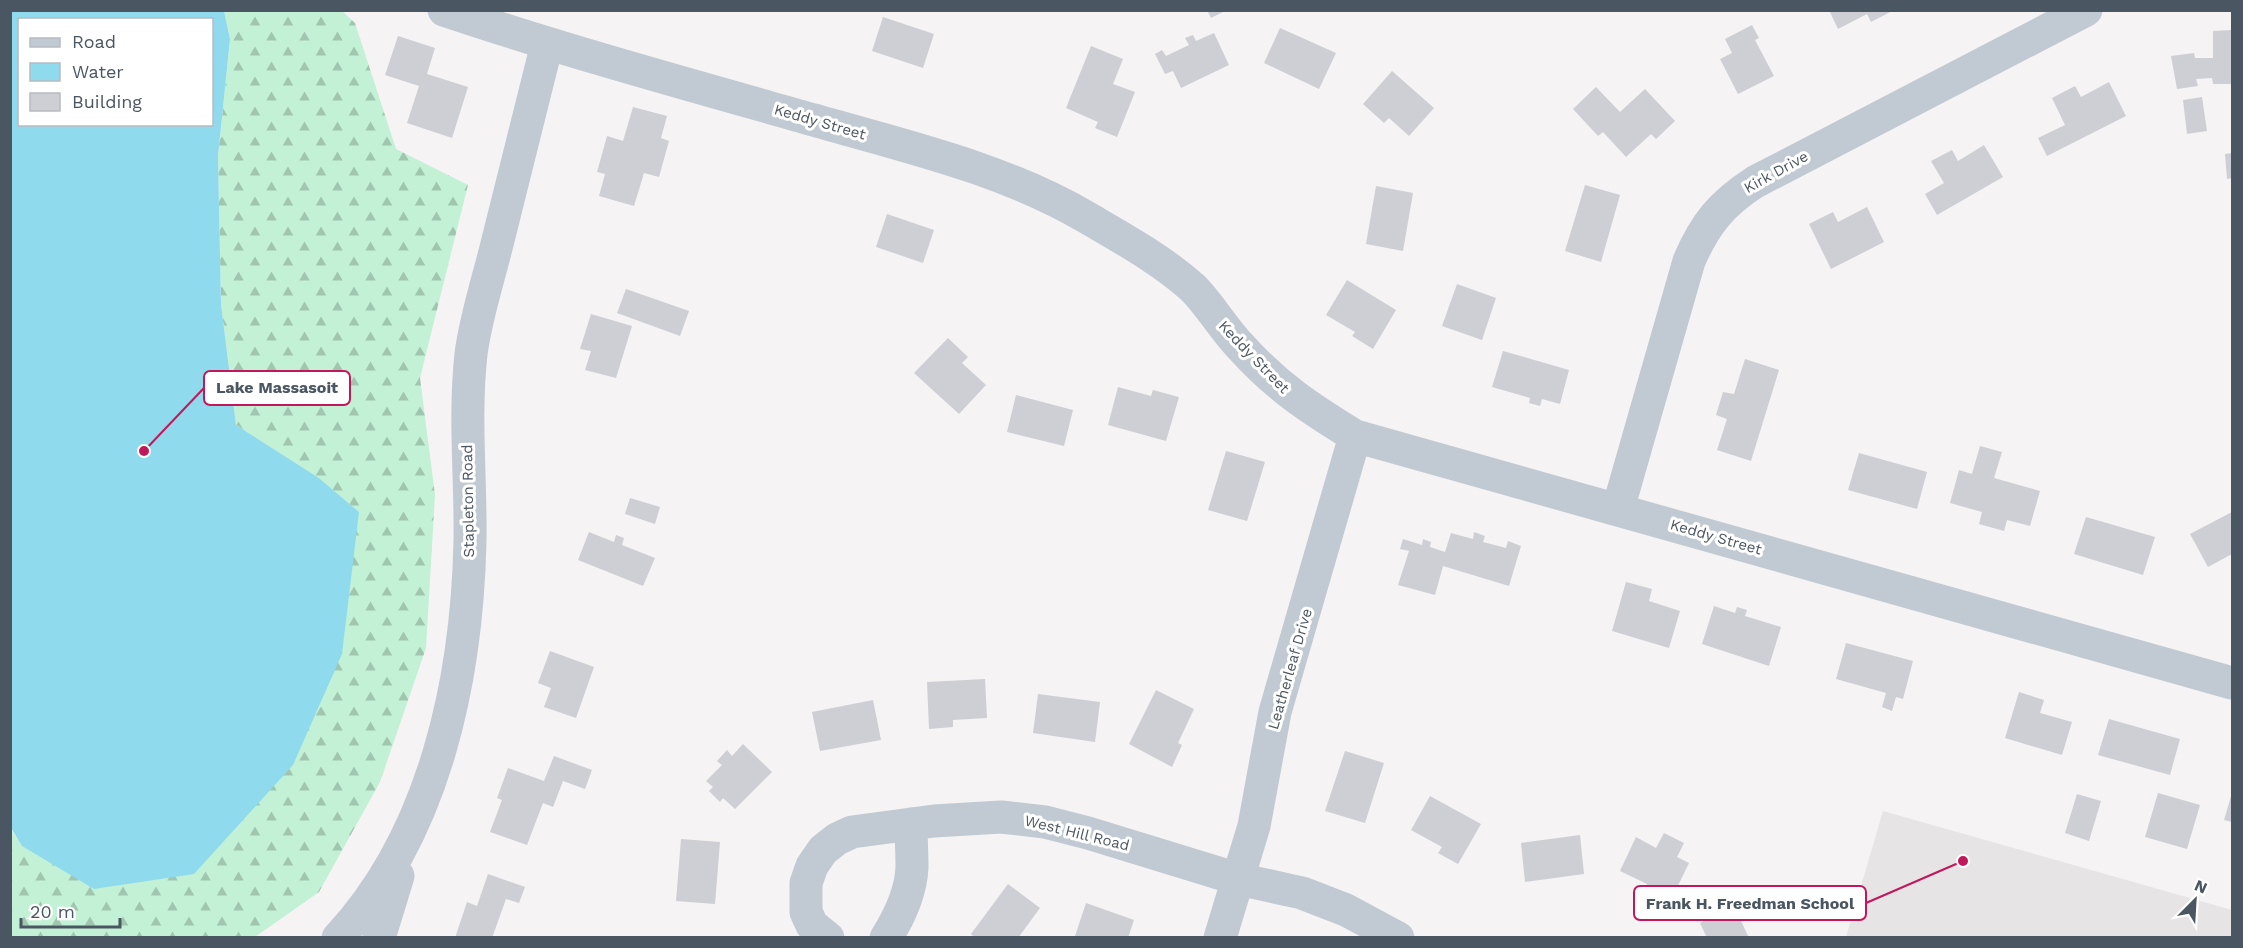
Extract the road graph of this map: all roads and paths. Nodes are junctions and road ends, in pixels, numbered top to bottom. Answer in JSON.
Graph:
{"nodes":[{"id":1,"x":444,"y":10,"type":"edge"},
{"id":2,"x":2086,"y":10,"type":"edge"},
{"id":3,"x":547,"y":44,"type":"junction"},
{"id":4,"x":1355,"y":436,"type":"junction"},
{"id":5,"x":1618,"y":509,"type":"junction"},
{"id":6,"x":2232,"y":683,"type":"edge"},
{"id":7,"x":416,"y":820,"type":"junction"},
{"id":8,"x":911,"y":824,"type":"junction"},
{"id":9,"x":1238,"y":879,"type":"junction"},
{"id":10,"x":338,"y":938,"type":"edge"},
{"id":11,"x":380,"y":938,"type":"edge"},
{"id":12,"x":828,"y":938,"type":"edge"},
{"id":13,"x":886,"y":938,"type":"edge"},
{"id":14,"x":1220,"y":938,"type":"edge"},
{"id":15,"x":1398,"y":938,"type":"edge"}],
"edges":[{"from":1,"to":3,"type":"street","name":"Keddy Street"},
{"from":2,"to":5,"type":"street","name":"Kirk Drive"},
{"from":3,"to":4,"type":"street","name":"Keddy Street"},
{"from":3,"to":7,"type":"street","name":"Stapleton Road"},
{"from":4,"to":5,"type":"street","name":"Keddy Street"},
{"from":4,"to":9,"type":"street","name":"Leatherleaf Drive"},
{"from":5,"to":6,"type":"street","name":"Keddy Street"},
{"from":7,"to":10,"type":"street","name":"Stapleton Road"},
{"from":7,"to":11,"type":"street"},
{"from":8,"to":9,"type":"street","name":"West Hill Road"},
{"from":8,"to":12,"type":"street","name":"West Hill Road"},
{"from":8,"to":13,"type":"street"},
{"from":9,"to":14,"type":"street","name":"Leatherleaf Drive"},
{"from":9,"to":15,"type":"street","name":"West Hill Road"}]}
